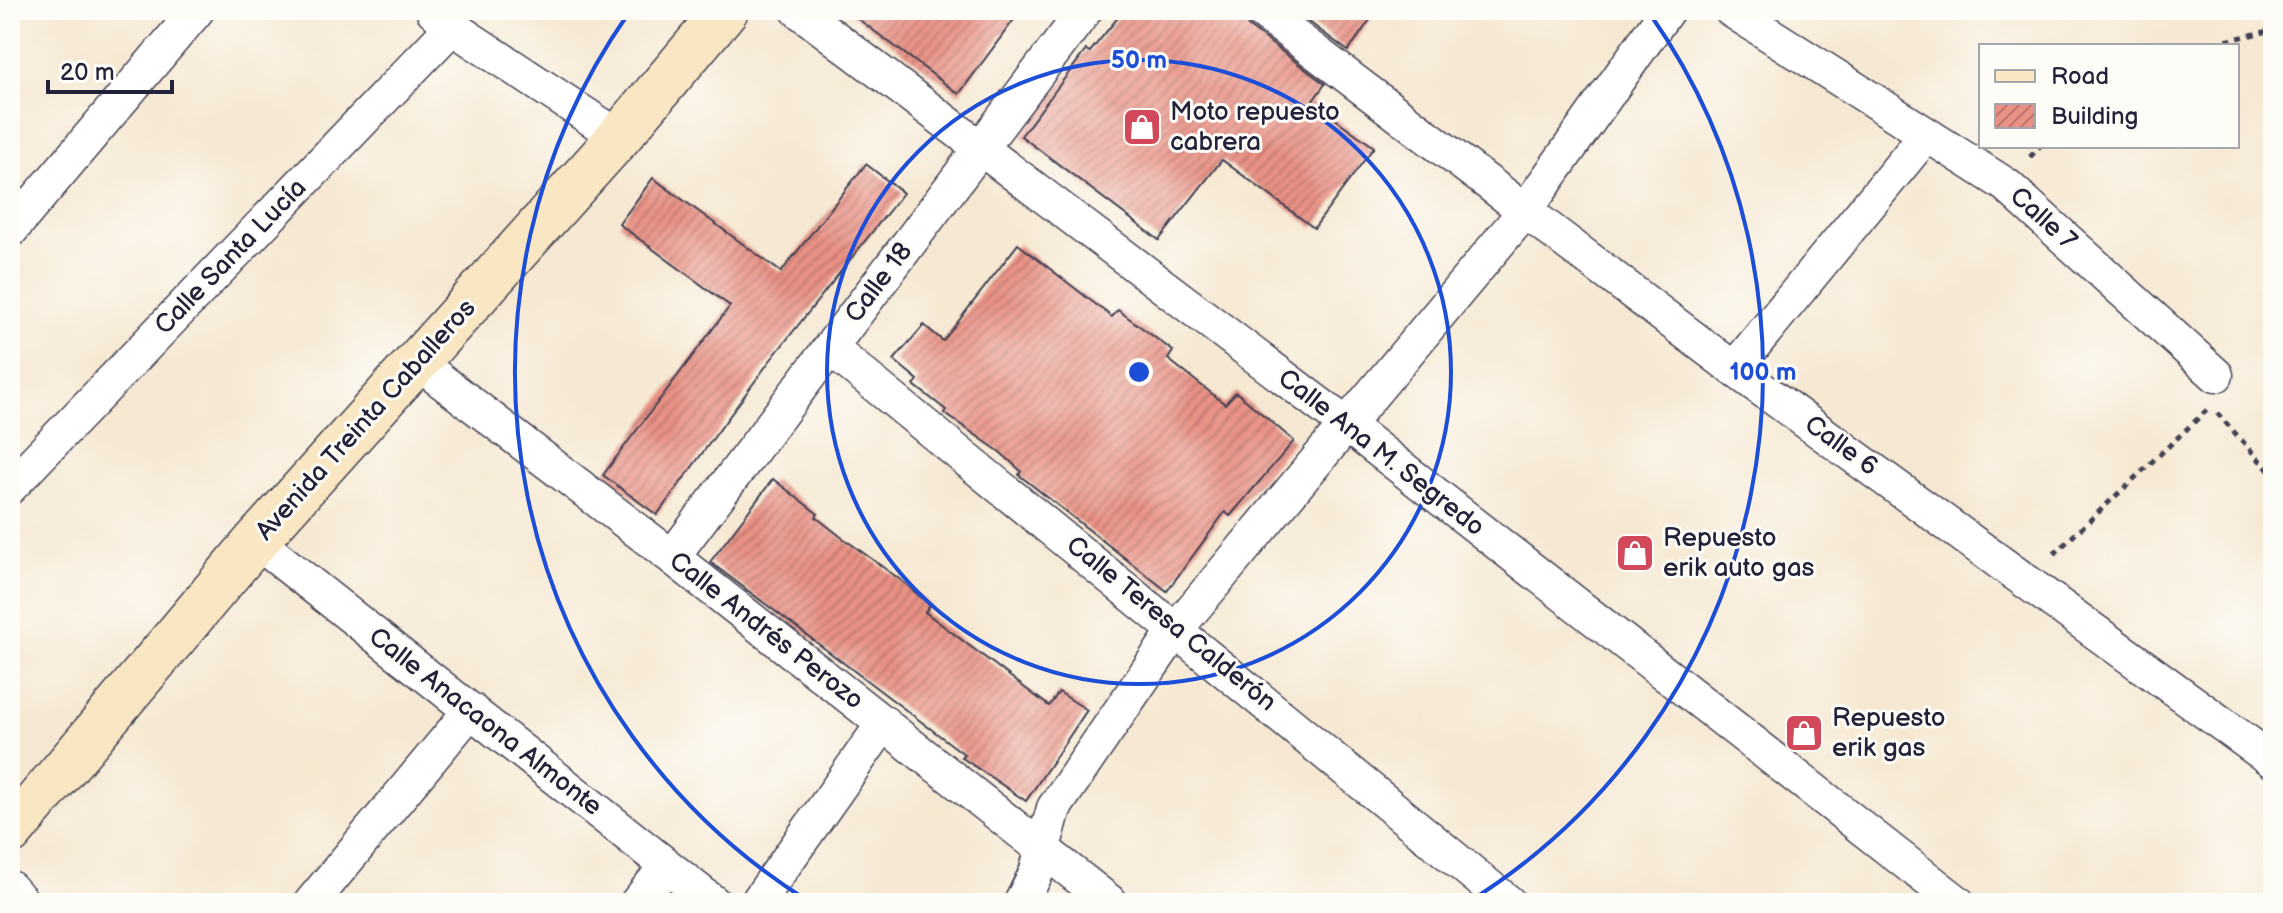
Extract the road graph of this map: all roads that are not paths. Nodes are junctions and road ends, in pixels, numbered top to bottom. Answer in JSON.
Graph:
{"nodes":[{"id":1,"x":197,"y":10,"type":"edge"},
{"id":2,"x":726,"y":10,"type":"edge"},
{"id":3,"x":798,"y":10,"type":"edge"},
{"id":4,"x":1085,"y":10,"type":"edge"},
{"id":5,"x":1260,"y":10,"type":"edge"},
{"id":6,"x":1667,"y":10,"type":"edge"},
{"id":7,"x":1731,"y":10,"type":"edge"},
{"id":8,"x":442,"y":18,"type":"edge"},
{"id":9,"x":1926,"y":135,"type":"junction"},
{"id":10,"x":619,"y":137,"type":"junction"},
{"id":11,"x":982,"y":147,"type":"junction"},
{"id":12,"x":1525,"y":211,"type":"junction"},
{"id":13,"x":10,"y":231,"type":"edge"},
{"id":14,"x":830,"y":348,"type":"junction"},
{"id":15,"x":418,"y":363,"type":"junction"},
{"id":16,"x":1734,"y":369,"type":"junction"},
{"id":17,"x":2216,"y":375,"type":"dead end"},
{"id":18,"x":1348,"y":426,"type":"junction"},
{"id":19,"x":10,"y":487,"type":"edge"},
{"id":20,"x":256,"y":541,"type":"junction"},
{"id":21,"x":672,"y":557,"type":"junction"},
{"id":22,"x":1177,"y":628,"type":"junction"},
{"id":23,"x":471,"y":710,"type":"junction"},
{"id":24,"x":884,"y":723,"type":"junction"},
{"id":25,"x":2273,"y":761,"type":"edge"},
{"id":26,"x":10,"y":833,"type":"edge"},
{"id":27,"x":1042,"y":847,"type":"junction"},
{"id":28,"x":667,"y":866,"type":"junction"},
{"id":29,"x":10,"y":888,"type":"edge"},
{"id":30,"x":23,"y":903,"type":"edge"},
{"id":31,"x":311,"y":903,"type":"edge"},
{"id":32,"x":637,"y":903,"type":"edge"},
{"id":33,"x":714,"y":903,"type":"edge"},
{"id":34,"x":757,"y":903,"type":"edge"},
{"id":35,"x":1021,"y":903,"type":"edge"},
{"id":36,"x":1111,"y":903,"type":"edge"},
{"id":37,"x":1509,"y":903,"type":"edge"},
{"id":38,"x":1958,"y":903,"type":"edge"}],
"edges":[{"from":1,"to":13,"type":"street"},
{"from":2,"to":10,"type":"street","name":"Avenida Treinta Caballeros"},
{"from":3,"to":11,"type":"street","name":"Calle Ana M. Segredo"},
{"from":4,"to":11,"type":"street","name":"Calle 18"},
{"from":5,"to":12,"type":"street","name":"Calle 6"},
{"from":6,"to":12,"type":"street"},
{"from":7,"to":9,"type":"street","name":"Calle 7"},
{"from":8,"to":10,"type":"street"},
{"from":8,"to":19,"type":"street","name":"Calle Santa Lucía"},
{"from":9,"to":16,"type":"street"},
{"from":9,"to":17,"type":"street","name":"Calle 7"},
{"from":10,"to":15,"type":"street","name":"Avenida Treinta Caballeros"},
{"from":11,"to":14,"type":"street","name":"Calle 18"},
{"from":11,"to":18,"type":"street","name":"Calle Ana M. Segredo"},
{"from":12,"to":16,"type":"street","name":"Calle 6"},
{"from":12,"to":18,"type":"street"},
{"from":14,"to":21,"type":"street","name":"Calle 18"},
{"from":14,"to":22,"type":"street","name":"Calle Teresa Calderón"},
{"from":15,"to":20,"type":"street","name":"Avenida Treinta Caballeros"},
{"from":15,"to":21,"type":"street","name":"Calle Andrés Perozo"},
{"from":16,"to":25,"type":"street","name":"Calle 6"},
{"from":18,"to":22,"type":"street"},
{"from":18,"to":38,"type":"street","name":"Calle Ana M. Segredo"},
{"from":20,"to":23,"type":"street","name":"Calle Anacaona Almonte"},
{"from":20,"to":26,"type":"street","name":"Avenida Treinta Caballeros"},
{"from":21,"to":24,"type":"street","name":"Calle Andrés Perozo"},
{"from":22,"to":27,"type":"street"},
{"from":22,"to":37,"type":"street","name":"Calle Teresa Calderón"},
{"from":23,"to":28,"type":"street","name":"Calle Anacaona Almonte"},
{"from":23,"to":31,"type":"street"},
{"from":24,"to":27,"type":"street","name":"Calle Andrés Perozo"},
{"from":24,"to":34,"type":"street"},
{"from":27,"to":35,"type":"street"},
{"from":27,"to":36,"type":"street","name":"Calle Andrés Perozo"},
{"from":28,"to":32,"type":"street"},
{"from":28,"to":33,"type":"street","name":"Calle Anacaona Almonte"},
{"from":29,"to":30,"type":"street"}]}
